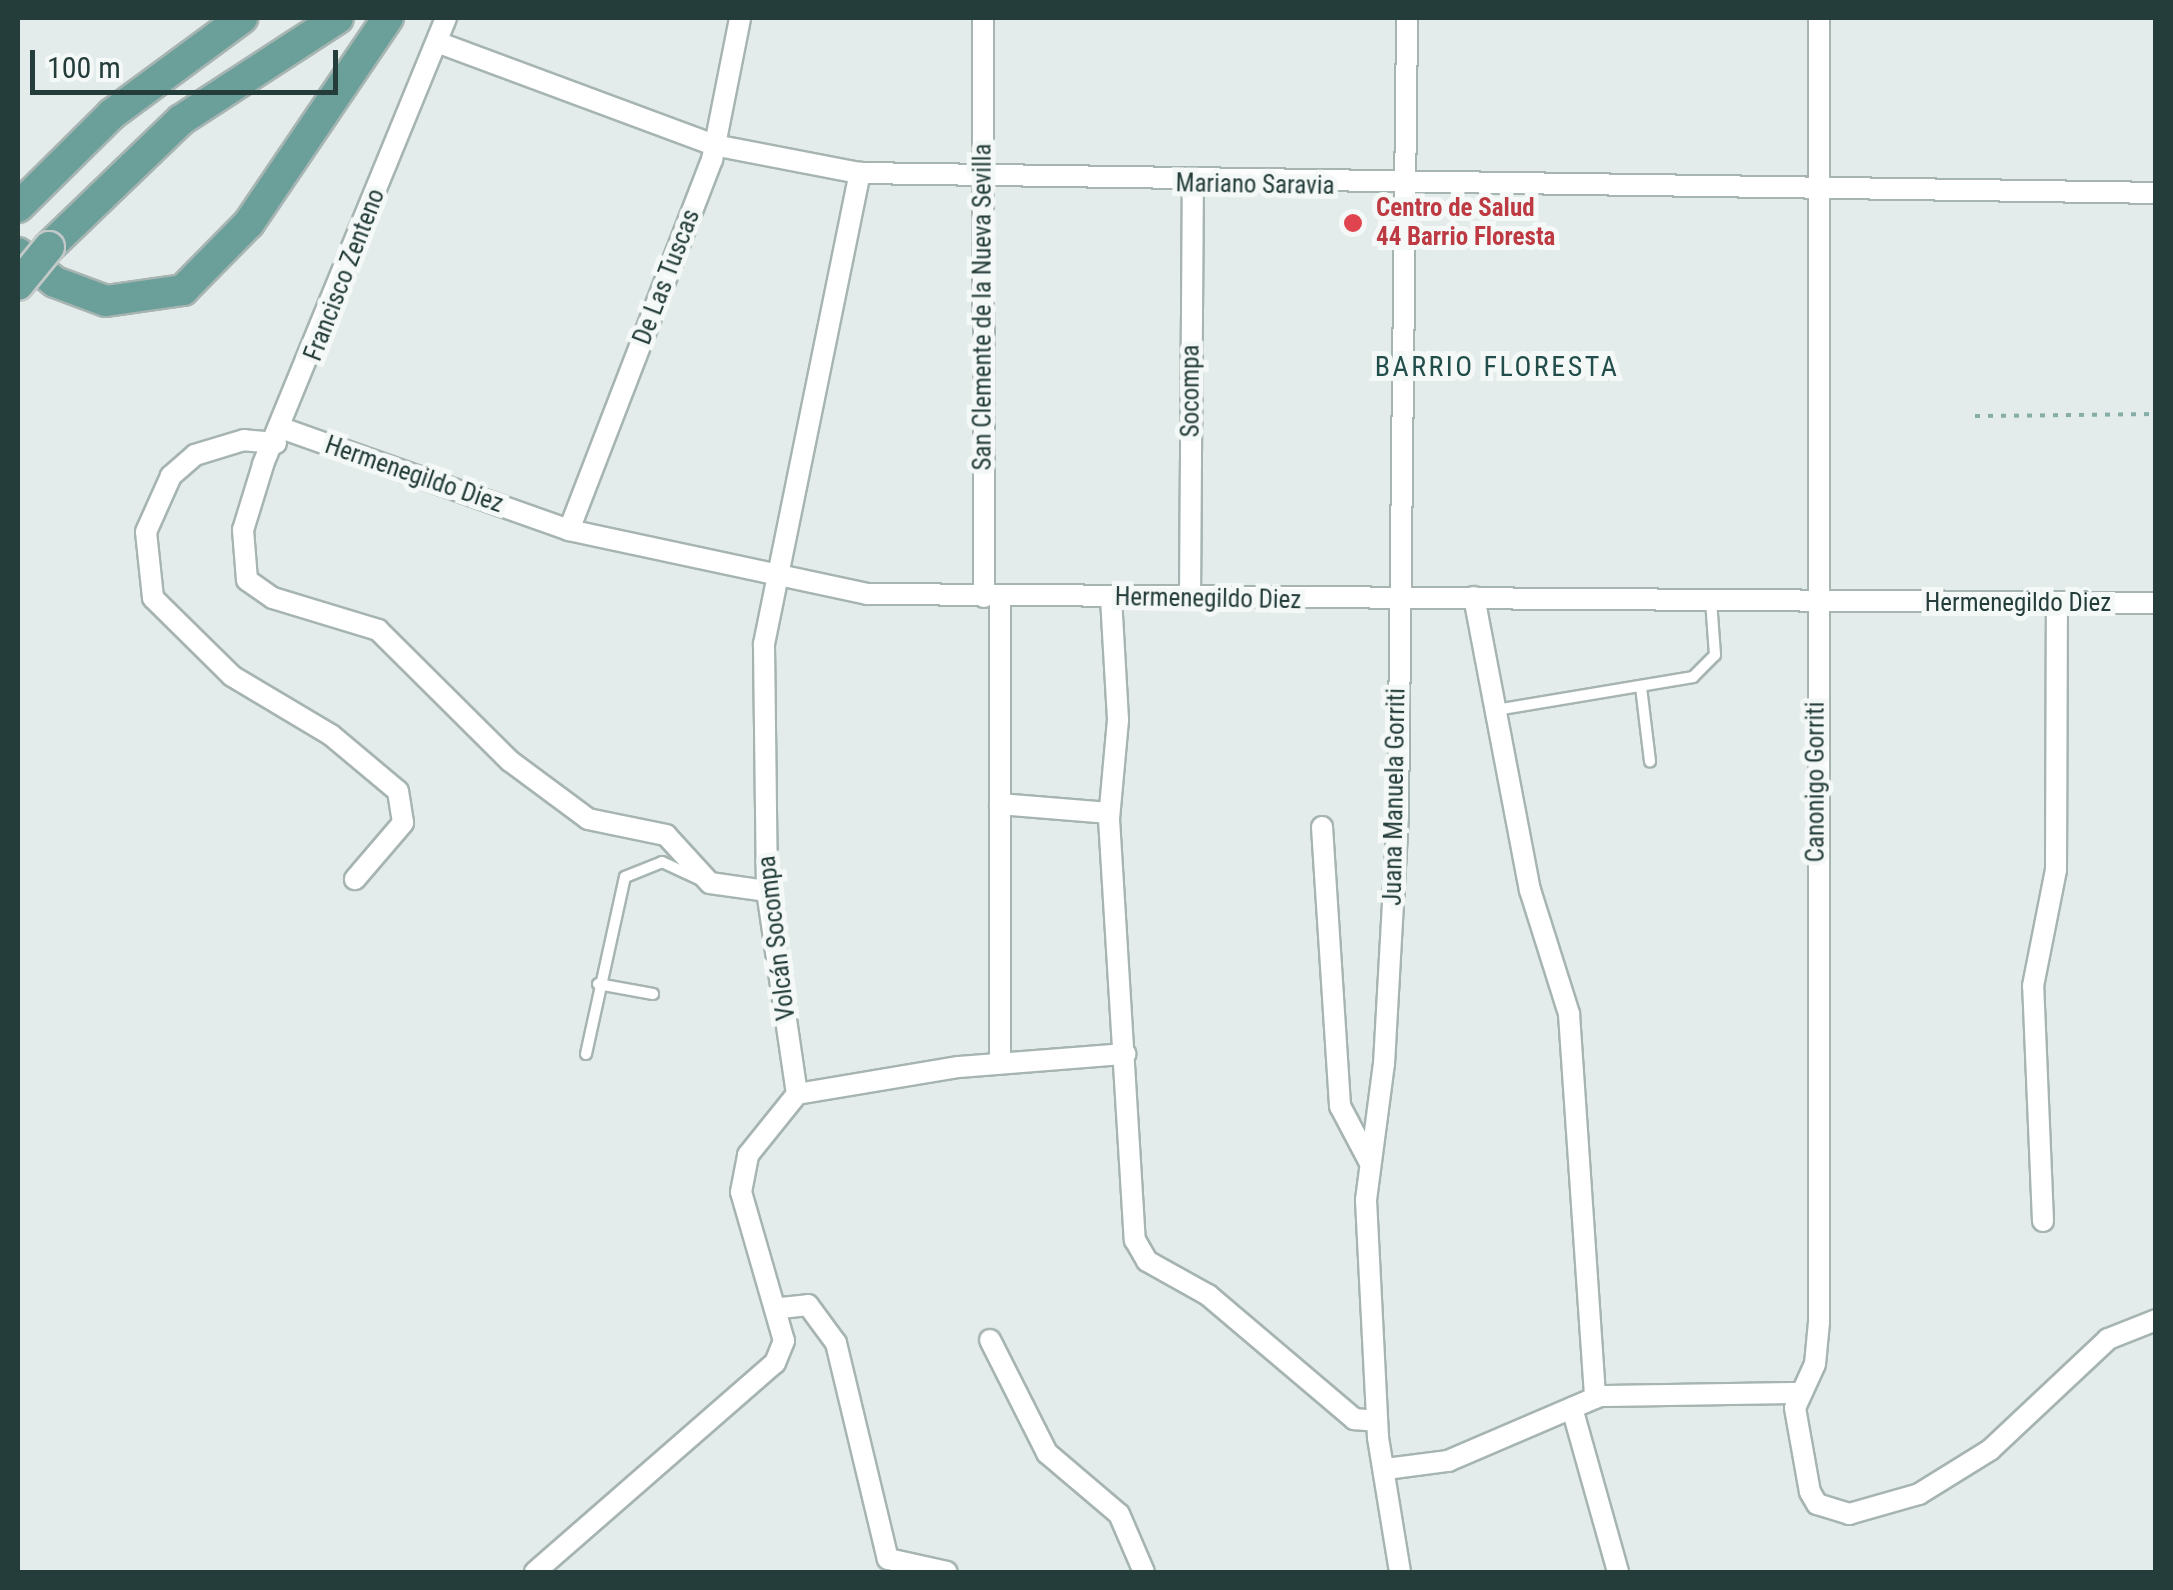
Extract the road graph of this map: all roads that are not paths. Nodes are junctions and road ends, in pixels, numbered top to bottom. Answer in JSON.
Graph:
{"nodes":[{"id":1,"x":242,"y":18,"type":"edge"},
{"id":2,"x":338,"y":18,"type":"edge"},
{"id":3,"x":388,"y":18,"type":"edge"},
{"id":4,"x":446,"y":18,"type":"edge"},
{"id":5,"x":740,"y":18,"type":"edge"},
{"id":6,"x":983,"y":18,"type":"edge"},
{"id":7,"x":1407,"y":18,"type":"edge"},
{"id":8,"x":1819,"y":18,"type":"edge"},
{"id":9,"x":437,"y":42,"type":"junction"},
{"id":10,"x":714,"y":146,"type":"junction"},
{"id":11,"x":860,"y":173,"type":"junction"},
{"id":12,"x":983,"y":180,"type":"junction"},
{"id":13,"x":1193,"y":184,"type":"junction"},
{"id":14,"x":1817,"y":186,"type":"junction"},
{"id":15,"x":1404,"y":187,"type":"junction"},
{"id":16,"x":2156,"y":193,"type":"edge"},
{"id":17,"x":18,"y":207,"type":"edge"},
{"id":18,"x":18,"y":253,"type":"edge"},
{"id":19,"x":18,"y":285,"type":"edge"},
{"id":20,"x":280,"y":436,"type":"junction"},
{"id":21,"x":570,"y":530,"type":"junction"},
{"id":22,"x":775,"y":579,"type":"junction"},
{"id":23,"x":992,"y":597,"type":"junction"},
{"id":24,"x":1474,"y":597,"type":"junction"},
{"id":25,"x":1111,"y":598,"type":"junction"},
{"id":26,"x":1190,"y":598,"type":"junction"},
{"id":27,"x":1395,"y":599,"type":"junction"},
{"id":28,"x":1711,"y":601,"type":"junction"},
{"id":29,"x":1815,"y":602,"type":"junction"},
{"id":30,"x":2057,"y":602,"type":"junction"},
{"id":31,"x":2156,"y":604,"type":"edge"},
{"id":32,"x":1641,"y":687,"type":"junction"},
{"id":33,"x":1496,"y":710,"type":"junction"},
{"id":34,"x":1650,"y":761,"type":"dead end"},
{"id":35,"x":1000,"y":804,"type":"junction"},
{"id":36,"x":1109,"y":814,"type":"junction"},
{"id":37,"x":1322,"y":827,"type":"dead end"},
{"id":38,"x":355,"y":879,"type":"dead end"},
{"id":39,"x":710,"y":882,"type":"junction"},
{"id":40,"x":767,"y":891,"type":"junction"},
{"id":41,"x":598,"y":984,"type":"junction"},
{"id":42,"x":653,"y":994,"type":"dead end"},
{"id":43,"x":586,"y":1054,"type":"dead end"},
{"id":44,"x":1125,"y":1054,"type":"junction"},
{"id":45,"x":1000,"y":1062,"type":"junction"},
{"id":46,"x":797,"y":1094,"type":"junction"},
{"id":47,"x":1369,"y":1161,"type":"junction"},
{"id":48,"x":2043,"y":1221,"type":"dead end"},
{"id":49,"x":781,"y":1308,"type":"junction"},
{"id":50,"x":2156,"y":1320,"type":"edge"},
{"id":51,"x":990,"y":1340,"type":"dead end"},
{"id":52,"x":1798,"y":1393,"type":"junction"},
{"id":53,"x":1594,"y":1398,"type":"junction"},
{"id":54,"x":1572,"y":1408,"type":"junction"},
{"id":55,"x":1377,"y":1421,"type":"junction"},
{"id":56,"x":1386,"y":1470,"type":"junction"},
{"id":57,"x":881,"y":1566,"type":"edge"},
{"id":58,"x":538,"y":1571,"type":"edge"},
{"id":59,"x":947,"y":1572,"type":"edge"},
{"id":60,"x":1144,"y":1572,"type":"edge"},
{"id":61,"x":1400,"y":1572,"type":"edge"},
{"id":62,"x":1618,"y":1572,"type":"edge"}],
"edges":[{"from":1,"to":17,"type":"main road"},
{"from":2,"to":19,"type":"main road","bridge":true},
{"from":3,"to":18,"type":"main road"},
{"from":4,"to":9,"type":"street","name":"Francisco Zenteno"},
{"from":5,"to":10,"type":"street","name":"De Las Tuscas"},
{"from":6,"to":12,"type":"street","name":"San Clemente de la Nueva Sevilla"},
{"from":7,"to":15,"type":"street","name":"Juana Manuela Gorriti"},
{"from":8,"to":14,"type":"street","name":"Canonigo Gorriti"},
{"from":9,"to":10,"type":"street","name":"Mariano Saravia"},
{"from":9,"to":20,"type":"street","name":"Francisco Zenteno"},
{"from":10,"to":11,"type":"street","name":"Mariano Saravia"},
{"from":10,"to":21,"type":"street","name":"De Las Tuscas"},
{"from":11,"to":12,"type":"street","name":"Mariano Saravia"},
{"from":11,"to":22,"type":"street","name":"Volcán Socompa"},
{"from":12,"to":13,"type":"street","name":"Mariano Saravia"},
{"from":12,"to":23,"type":"street","name":"San Clemente de la Nueva Sevilla"},
{"from":13,"to":15,"type":"street","name":"Mariano Saravia"},
{"from":13,"to":26,"type":"street","name":"Socompa"},
{"from":14,"to":15,"type":"street","name":"Mariano Saravia"},
{"from":14,"to":16,"type":"street","name":"Mariano Saravia"},
{"from":14,"to":29,"type":"street","name":"Canonigo Gorriti"},
{"from":15,"to":27,"type":"street","name":"Juana Manuela Gorriti"},
{"from":20,"to":21,"type":"street","name":"Hermenegildo Diez"},
{"from":20,"to":38,"type":"street"},
{"from":20,"to":39,"type":"street","name":"Francisco Zenteno"},
{"from":21,"to":22,"type":"street","name":"Hermenegildo Diez"},
{"from":22,"to":23,"type":"street","name":"Hermenegildo Diez"},
{"from":22,"to":40,"type":"street","name":"Volcán Socompa"},
{"from":23,"to":25,"type":"street","name":"Hermenegildo Diez"},
{"from":23,"to":35,"type":"street","name":"San Clemente de la Nueva Sevilla"},
{"from":24,"to":27,"type":"street","name":"Hermenegildo Diez"},
{"from":24,"to":28,"type":"street","name":"Hermenegildo Diez"},
{"from":24,"to":33,"type":"street"},
{"from":25,"to":26,"type":"street","name":"Hermenegildo Diez"},
{"from":25,"to":36,"type":"street"},
{"from":26,"to":27,"type":"street","name":"Hermenegildo Diez"},
{"from":27,"to":47,"type":"street","name":"Juana Manuela Gorriti"},
{"from":28,"to":29,"type":"street","name":"Hermenegildo Diez"},
{"from":28,"to":32,"type":"lane"},
{"from":29,"to":30,"type":"street","name":"Hermenegildo Diez"},
{"from":29,"to":52,"type":"street","name":"Canonigo Gorriti"},
{"from":30,"to":31,"type":"street","name":"Hermenegildo Diez"},
{"from":30,"to":48,"type":"street"},
{"from":32,"to":33,"type":"lane"},
{"from":32,"to":34,"type":"lane"},
{"from":33,"to":53,"type":"street"},
{"from":35,"to":36,"type":"street"},
{"from":35,"to":45,"type":"street","name":"San Clemente de la Nueva Sevilla"},
{"from":36,"to":44,"type":"street"},
{"from":37,"to":47,"type":"street"},
{"from":39,"to":40,"type":"street"},
{"from":39,"to":41,"type":"lane"},
{"from":40,"to":46,"type":"street","name":"Volcán Socompa"},
{"from":41,"to":42,"type":"lane"},
{"from":41,"to":43,"type":"lane"},
{"from":44,"to":45,"type":"street"},
{"from":44,"to":55,"type":"street"},
{"from":45,"to":46,"type":"street"},
{"from":46,"to":49,"type":"street"},
{"from":47,"to":55,"type":"street","name":"Juana Manuela Gorriti"},
{"from":49,"to":57,"type":"street"},
{"from":49,"to":58,"type":"street"},
{"from":50,"to":52,"type":"street","name":"Canonigo Gorriti"},
{"from":51,"to":60,"type":"street"},
{"from":52,"to":53,"type":"street"},
{"from":53,"to":54,"type":"street"},
{"from":54,"to":56,"type":"street"},
{"from":54,"to":62,"type":"street"},
{"from":55,"to":56,"type":"street","name":"Juana Manuela Gorriti"},
{"from":56,"to":61,"type":"street","name":"Juana Manuela Gorriti"},
{"from":57,"to":59,"type":"street"}]}
